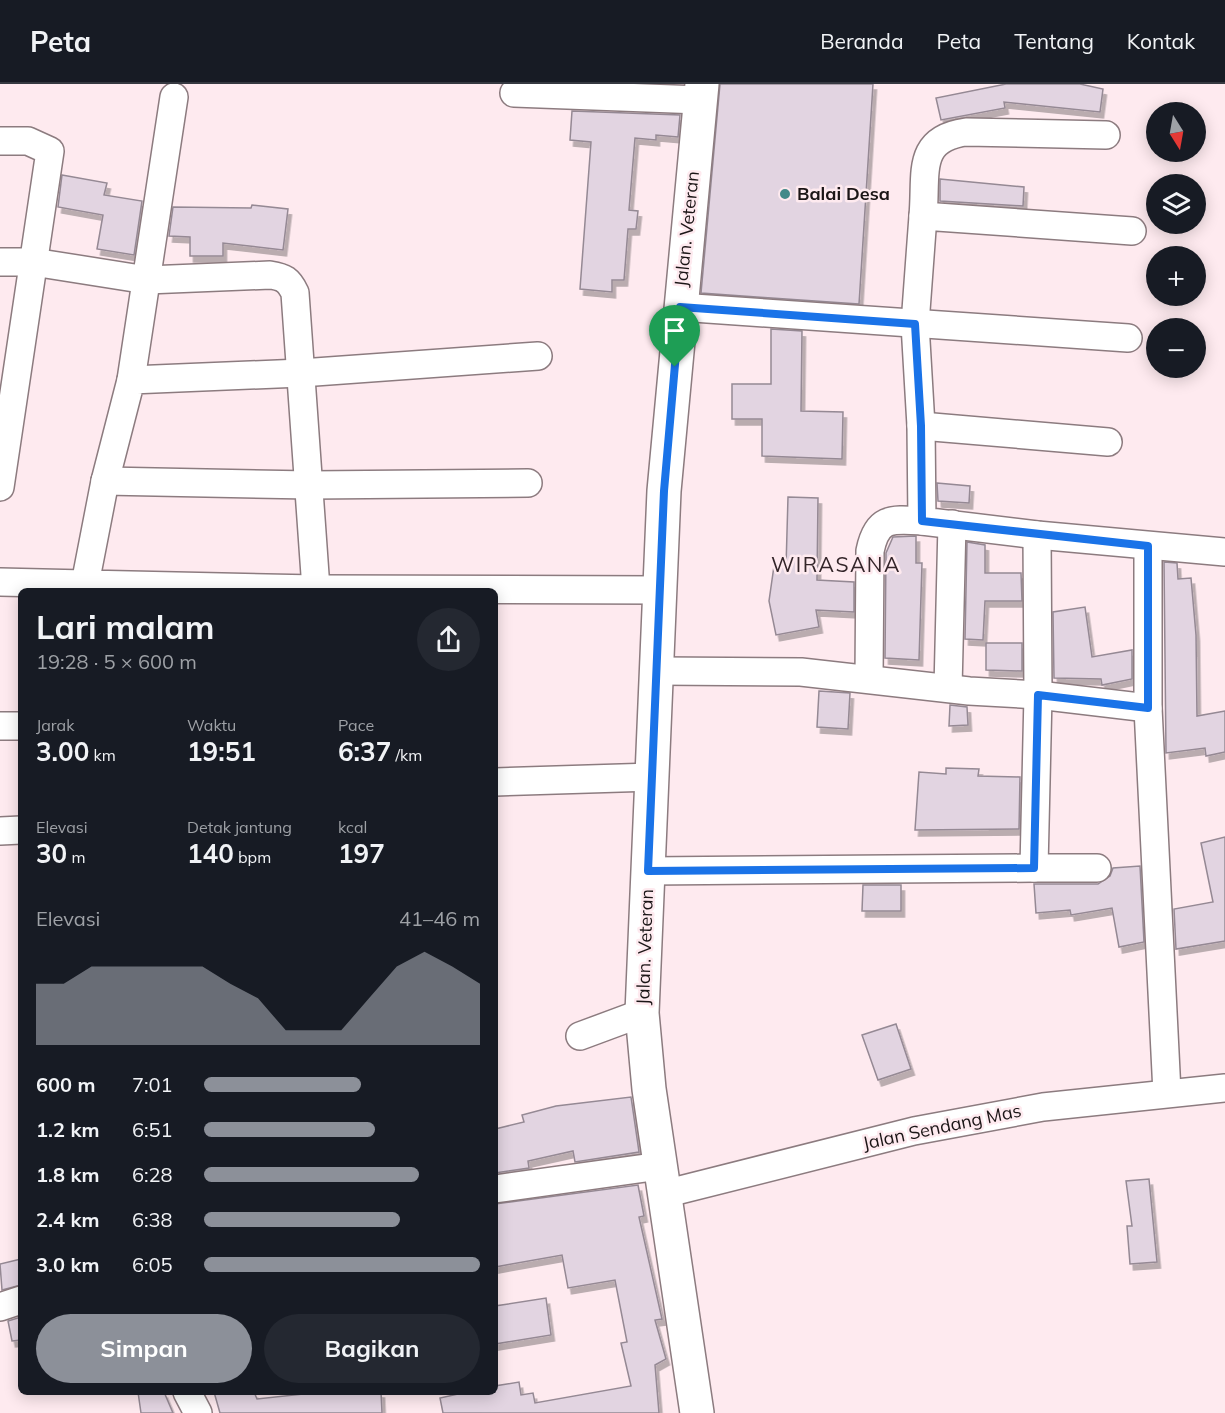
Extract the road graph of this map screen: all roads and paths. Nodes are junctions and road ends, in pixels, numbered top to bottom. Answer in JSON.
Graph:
{"nodes":[{"id":1,"x":701,"y":92,"type":"edge"},
{"id":2,"x":514,"y":93,"type":"dead end"},
{"id":3,"x":174,"y":98,"type":"dead end"},
{"id":4,"x":1106,"y":135,"type":"dead end"},
{"id":5,"x":0,"y":141,"type":"edge"},
{"id":6,"x":923,"y":216,"type":"junction"},
{"id":7,"x":1132,"y":231,"type":"dead end"},
{"id":8,"x":0,"y":262,"type":"edge"},
{"id":9,"x":33,"y":262,"type":"junction"},
{"id":10,"x":147,"y":280,"type":"junction"},
{"id":11,"x":680,"y":307,"type":"junction"},
{"id":12,"x":915,"y":324,"type":"junction"},
{"id":13,"x":1128,"y":338,"type":"dead end"},
{"id":14,"x":538,"y":356,"type":"dead end"},
{"id":15,"x":301,"y":373,"type":"junction"},
{"id":16,"x":8,"y":378,"type":"edge"},
{"id":17,"x":131,"y":380,"type":"junction"},
{"id":18,"x":921,"y":426,"type":"junction"},
{"id":19,"x":1108,"y":442,"type":"dead end"},
{"id":20,"x":105,"y":481,"type":"junction"},
{"id":21,"x":528,"y":483,"type":"dead end"},
{"id":22,"x":310,"y":485,"type":"junction"},
{"id":23,"x":0,"y":487,"type":"edge"},
{"id":24,"x":922,"y":521,"type":"junction"},
{"id":25,"x":952,"y":524,"type":"junction"},
{"id":26,"x":1037,"y":535,"type":"junction"},
{"id":27,"x":1148,"y":546,"type":"junction"},
{"id":28,"x":1225,"y":552,"type":"edge"},
{"id":29,"x":0,"y":582,"type":"edge"},
{"id":30,"x":85,"y":584,"type":"junction"},
{"id":31,"x":239,"y":588,"type":"edge"},
{"id":32,"x":316,"y":588,"type":"edge"},
{"id":33,"x":498,"y":590,"type":"edge"},
{"id":34,"x":661,"y":590,"type":"junction"},
{"id":35,"x":657,"y":671,"type":"junction"},
{"id":36,"x":869,"y":678,"type":"junction"},
{"id":37,"x":948,"y":688,"type":"junction"},
{"id":38,"x":1038,"y":695,"type":"junction"},
{"id":39,"x":1148,"y":708,"type":"junction"},
{"id":40,"x":0,"y":726,"type":"edge"},
{"id":41,"x":18,"y":726,"type":"edge"},
{"id":42,"x":653,"y":777,"type":"junction"},
{"id":43,"x":498,"y":782,"type":"edge"},
{"id":44,"x":18,"y":830,"type":"edge"},
{"id":45,"x":0,"y":831,"type":"edge"},
{"id":46,"x":1034,"y":868,"type":"junction"},
{"id":47,"x":1097,"y":868,"type":"dead end"},
{"id":48,"x":648,"y":871,"type":"junction"},
{"id":49,"x":642,"y":1013,"type":"junction"},
{"id":50,"x":580,"y":1036,"type":"dead end"},
{"id":51,"x":1225,"y":1088,"type":"edge"},
{"id":52,"x":1167,"y":1093,"type":"junction"},
{"id":53,"x":662,"y":1180,"type":"junction"},
{"id":54,"x":498,"y":1189,"type":"edge"},
{"id":55,"x":18,"y":1301,"type":"edge"},
{"id":56,"x":0,"y":1307,"type":"edge"},
{"id":57,"x":189,"y":1395,"type":"edge"},
{"id":58,"x":198,"y":1413,"type":"edge"},
{"id":59,"x":697,"y":1413,"type":"edge"}],
"edges":[{"from":1,"to":2,"type":"street"},
{"from":1,"to":11,"type":"street","name":"Jalan. Veteran"},
{"from":3,"to":10,"type":"street"},
{"from":4,"to":6,"type":"street"},
{"from":5,"to":9,"type":"street"},
{"from":6,"to":7,"type":"street"},
{"from":6,"to":12,"type":"street"},
{"from":8,"to":9,"type":"street"},
{"from":9,"to":10,"type":"street"},
{"from":9,"to":16,"type":"street"},
{"from":10,"to":15,"type":"street"},
{"from":10,"to":17,"type":"street"},
{"from":11,"to":12,"type":"street"},
{"from":11,"to":34,"type":"street","name":"Jalan. Veteran"},
{"from":12,"to":13,"type":"street"},
{"from":12,"to":18,"type":"street"},
{"from":14,"to":15,"type":"street"},
{"from":15,"to":17,"type":"street"},
{"from":15,"to":22,"type":"street"},
{"from":16,"to":23,"type":"street"},
{"from":17,"to":20,"type":"street"},
{"from":18,"to":19,"type":"street"},
{"from":18,"to":24,"type":"street"},
{"from":20,"to":22,"type":"street"},
{"from":20,"to":30,"type":"street"},
{"from":21,"to":22,"type":"street"},
{"from":22,"to":32,"type":"street"},
{"from":24,"to":25,"type":"street"},
{"from":24,"to":36,"type":"street"},
{"from":25,"to":26,"type":"street"},
{"from":25,"to":37,"type":"street"},
{"from":26,"to":27,"type":"street"},
{"from":26,"to":38,"type":"street"},
{"from":27,"to":28,"type":"street"},
{"from":27,"to":39,"type":"street"},
{"from":29,"to":30,"type":"street"},
{"from":30,"to":31,"type":"street"},
{"from":33,"to":34,"type":"street"},
{"from":34,"to":35,"type":"street","name":"Jalan. Veteran"},
{"from":35,"to":36,"type":"street"},
{"from":35,"to":42,"type":"street","name":"Jalan. Veteran"},
{"from":36,"to":37,"type":"street"},
{"from":37,"to":38,"type":"street"},
{"from":38,"to":39,"type":"street"},
{"from":38,"to":46,"type":"street"},
{"from":39,"to":52,"type":"street"},
{"from":40,"to":41,"type":"street"},
{"from":42,"to":43,"type":"street"},
{"from":42,"to":48,"type":"street","name":"Jalan. Veteran"},
{"from":44,"to":45,"type":"street"},
{"from":46,"to":47,"type":"street"},
{"from":46,"to":48,"type":"street"},
{"from":48,"to":49,"type":"street","name":"Jalan. Veteran"},
{"from":49,"to":50,"type":"street"},
{"from":49,"to":53,"type":"street","name":"Jalan. Veteran"},
{"from":51,"to":52,"type":"street","name":"Jalan Sendang Mas"},
{"from":52,"to":53,"type":"street","name":"Jalan Sendang Mas"},
{"from":53,"to":54,"type":"street","name":"Jalan Sendang Mas"},
{"from":53,"to":59,"type":"street","name":"Jalan. Veteran"},
{"from":55,"to":56,"type":"street"},
{"from":57,"to":58,"type":"street"}]}
